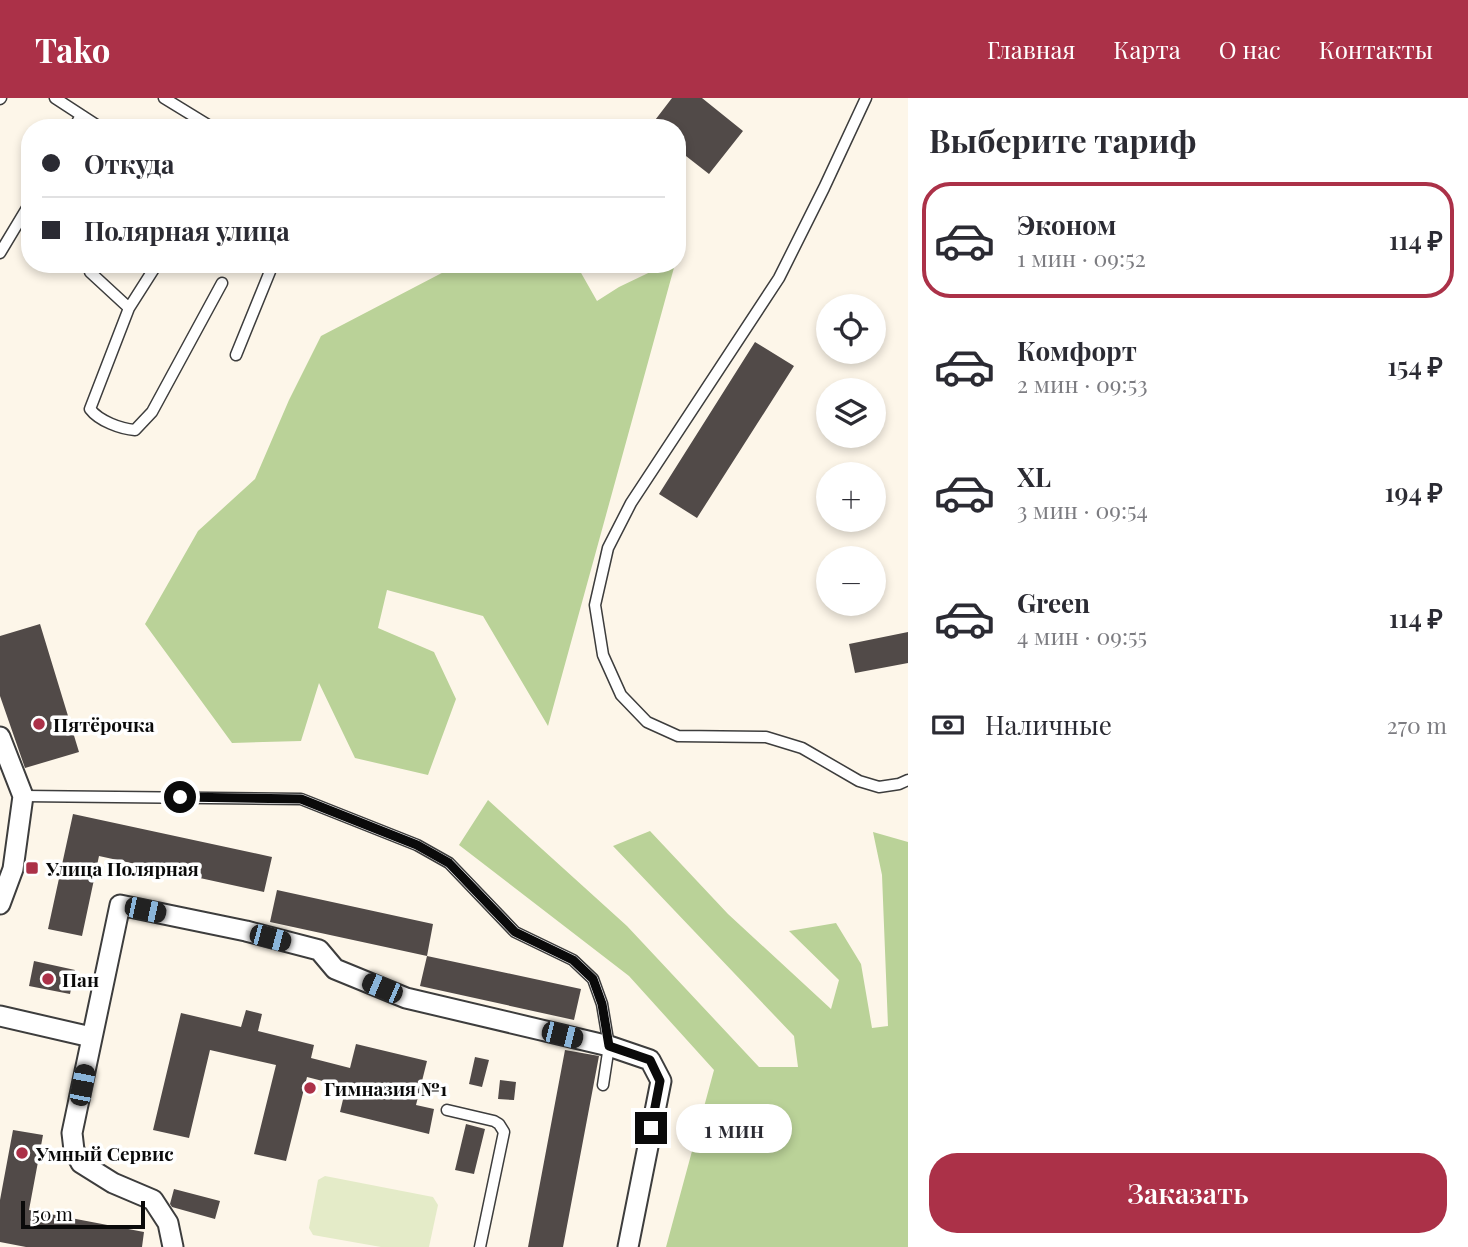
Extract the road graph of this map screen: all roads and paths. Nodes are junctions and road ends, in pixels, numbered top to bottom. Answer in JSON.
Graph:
{"nodes":[{"id":1,"x":55,"y":98,"type":"edge"},
{"id":2,"x":164,"y":98,"type":"edge"},
{"id":3,"x":866,"y":98,"type":"edge"},
{"id":4,"x":81,"y":115,"type":"junction"},
{"id":5,"x":79,"y":119,"type":"edge"},
{"id":6,"x":87,"y":119,"type":"edge"},
{"id":7,"x":198,"y":119,"type":"edge"},
{"id":8,"x":21,"y":218,"type":"edge"},
{"id":9,"x":0,"y":253,"type":"edge"},
{"id":10,"x":91,"y":273,"type":"edge"},
{"id":11,"x":151,"y":273,"type":"edge"},
{"id":12,"x":269,"y":273,"type":"edge"},
{"id":13,"x":222,"y":283,"type":"dead end"},
{"id":14,"x":129,"y":308,"type":"junction"},
{"id":15,"x":236,"y":355,"type":"dead end"},
{"id":16,"x":0,"y":737,"type":"edge"},
{"id":17,"x":908,"y":780,"type":"edge"},
{"id":18,"x":23,"y":796,"type":"junction"},
{"id":19,"x":0,"y":904,"type":"edge"},
{"id":20,"x":0,"y":1016,"type":"edge"},
{"id":21,"x":91,"y":1037,"type":"junction"},
{"id":22,"x":609,"y":1046,"type":"junction"},
{"id":23,"x":603,"y":1085,"type":"dead end"},
{"id":24,"x":447,"y":1110,"type":"dead end"},
{"id":25,"x":173,"y":1247,"type":"edge"},
{"id":26,"x":480,"y":1247,"type":"edge"},
{"id":27,"x":628,"y":1247,"type":"edge"}],
"edges":[{"from":1,"to":4,"type":"lane"},
{"from":2,"to":7,"type":"lane"},
{"from":3,"to":17,"type":"lane"},
{"from":4,"to":5,"type":"lane"},
{"from":4,"to":6,"type":"lane"},
{"from":8,"to":9,"type":"lane"},
{"from":10,"to":14,"type":"lane"},
{"from":11,"to":14,"type":"lane"},
{"from":12,"to":15,"type":"lane"},
{"from":13,"to":14,"type":"lane"},
{"from":16,"to":18,"type":"street"},
{"from":18,"to":19,"type":"street"},
{"from":18,"to":22,"type":"lane"},
{"from":20,"to":21,"type":"street"},
{"from":21,"to":22,"type":"street"},
{"from":21,"to":25,"type":"street"},
{"from":22,"to":23,"type":"lane"},
{"from":22,"to":27,"type":"street"},
{"from":24,"to":26,"type":"lane"}]}
